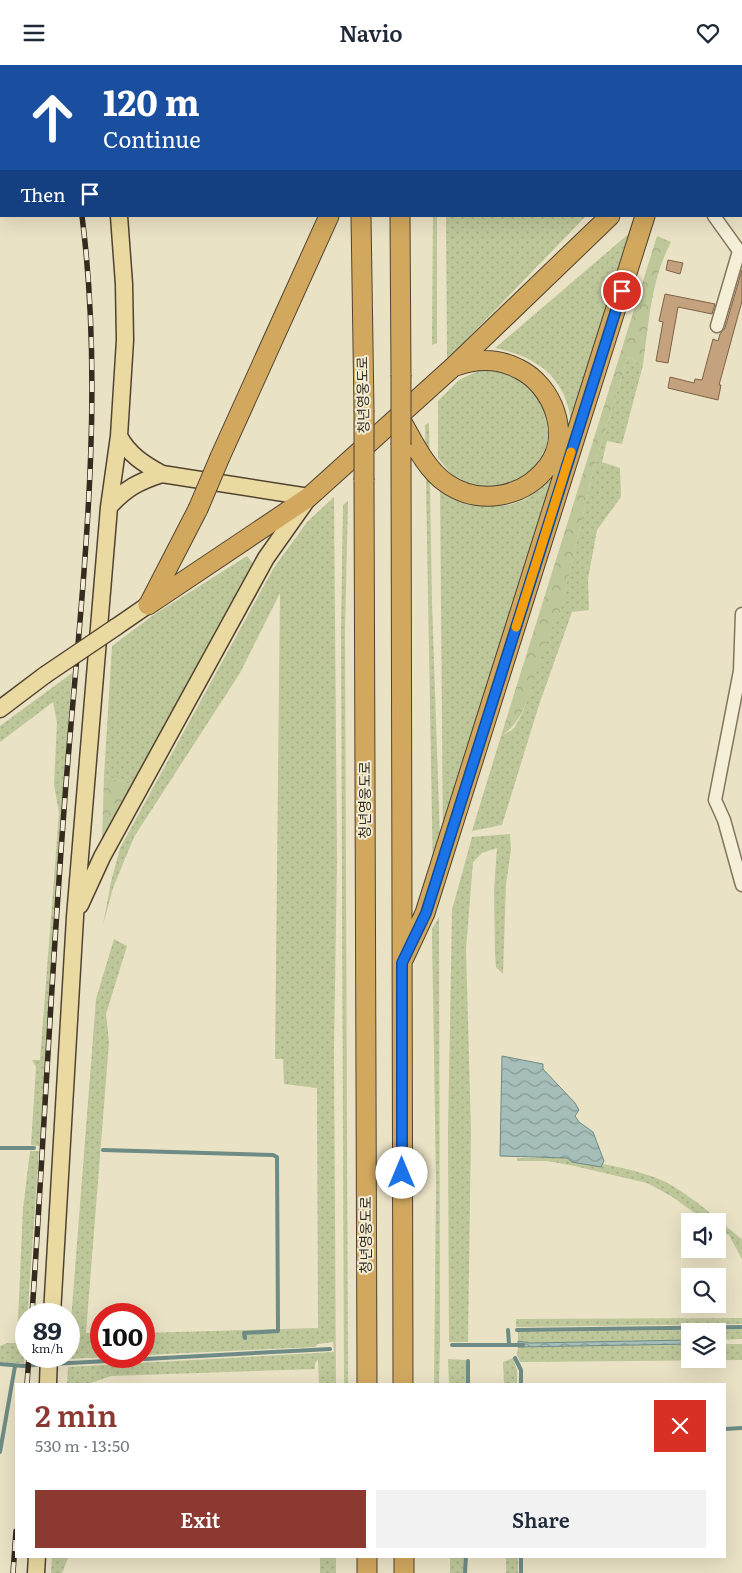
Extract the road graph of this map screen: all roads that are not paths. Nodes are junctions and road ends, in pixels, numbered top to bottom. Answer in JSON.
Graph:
{"nodes":[{"id":1,"x":119,"y":217,"type":"edge"},
{"id":2,"x":329,"y":217,"type":"edge"},
{"id":3,"x":361,"y":217,"type":"edge"},
{"id":4,"x":400,"y":217,"type":"edge"},
{"id":5,"x":609,"y":217,"type":"edge"},
{"id":6,"x":645,"y":217,"type":"edge"},
{"id":7,"x":715,"y":217,"type":"edge"},
{"id":8,"x":741,"y":253,"type":"edge"},
{"id":9,"x":718,"y":326,"type":"dead end"},
{"id":10,"x":453,"y":367,"type":"junction"},
{"id":11,"x":404,"y":434,"type":"junction"},
{"id":12,"x":119,"y":436,"type":"junction"},
{"id":13,"x":162,"y":474,"type":"junction"},
{"id":14,"x":309,"y":497,"type":"junction"},
{"id":15,"x":109,"y":507,"type":"junction"},
{"id":16,"x":148,"y":605,"type":"junction"},
{"id":17,"x":742,"y":614,"type":"edge"},
{"id":18,"x":0,"y":709,"type":"edge"},
{"id":19,"x":742,"y":885,"type":"edge"},
{"id":20,"x":74,"y":917,"type":"junction"},
{"id":21,"x":402,"y":963,"type":"junction"},
{"id":22,"x":53,"y":1303,"type":"edge"},
{"id":23,"x":366,"y":1383,"type":"edge"},
{"id":24,"x":403,"y":1383,"type":"edge"},
{"id":25,"x":37,"y":1558,"type":"edge"},
{"id":26,"x":367,"y":1558,"type":"edge"},
{"id":27,"x":404,"y":1558,"type":"edge"},
{"id":28,"x":36,"y":1573,"type":"edge"},
{"id":29,"x":367,"y":1573,"type":"edge"},
{"id":30,"x":404,"y":1573,"type":"edge"}],
"edges":[{"from":1,"to":12,"type":"main road"},
{"from":2,"to":16,"type":"highway","bridge":true},
{"from":3,"to":23,"type":"highway","name":"청년영웅도로","bridge":true},
{"from":4,"to":11,"type":"highway","bridge":true},
{"from":5,"to":10,"type":"highway"},
{"from":6,"to":21,"type":"highway"},
{"from":7,"to":8,"type":"street"},
{"from":8,"to":9,"type":"street"},
{"from":10,"to":11,"type":"highway"},
{"from":10,"to":14,"type":"highway"},
{"from":11,"to":21,"type":"highway"},
{"from":12,"to":13,"type":"main road"},
{"from":12,"to":15,"type":"main road"},
{"from":13,"to":14,"type":"main road"},
{"from":13,"to":15,"type":"main road"},
{"from":14,"to":16,"type":"highway"},
{"from":14,"to":20,"type":"main road"},
{"from":15,"to":20,"type":"main road"},
{"from":16,"to":18,"type":"main road","bridge":true},
{"from":17,"to":19,"type":"street"},
{"from":20,"to":22,"type":"main road"},
{"from":21,"to":24,"type":"highway"},
{"from":25,"to":28,"type":"main road"},
{"from":26,"to":29,"type":"highway"},
{"from":27,"to":30,"type":"highway"}]}
